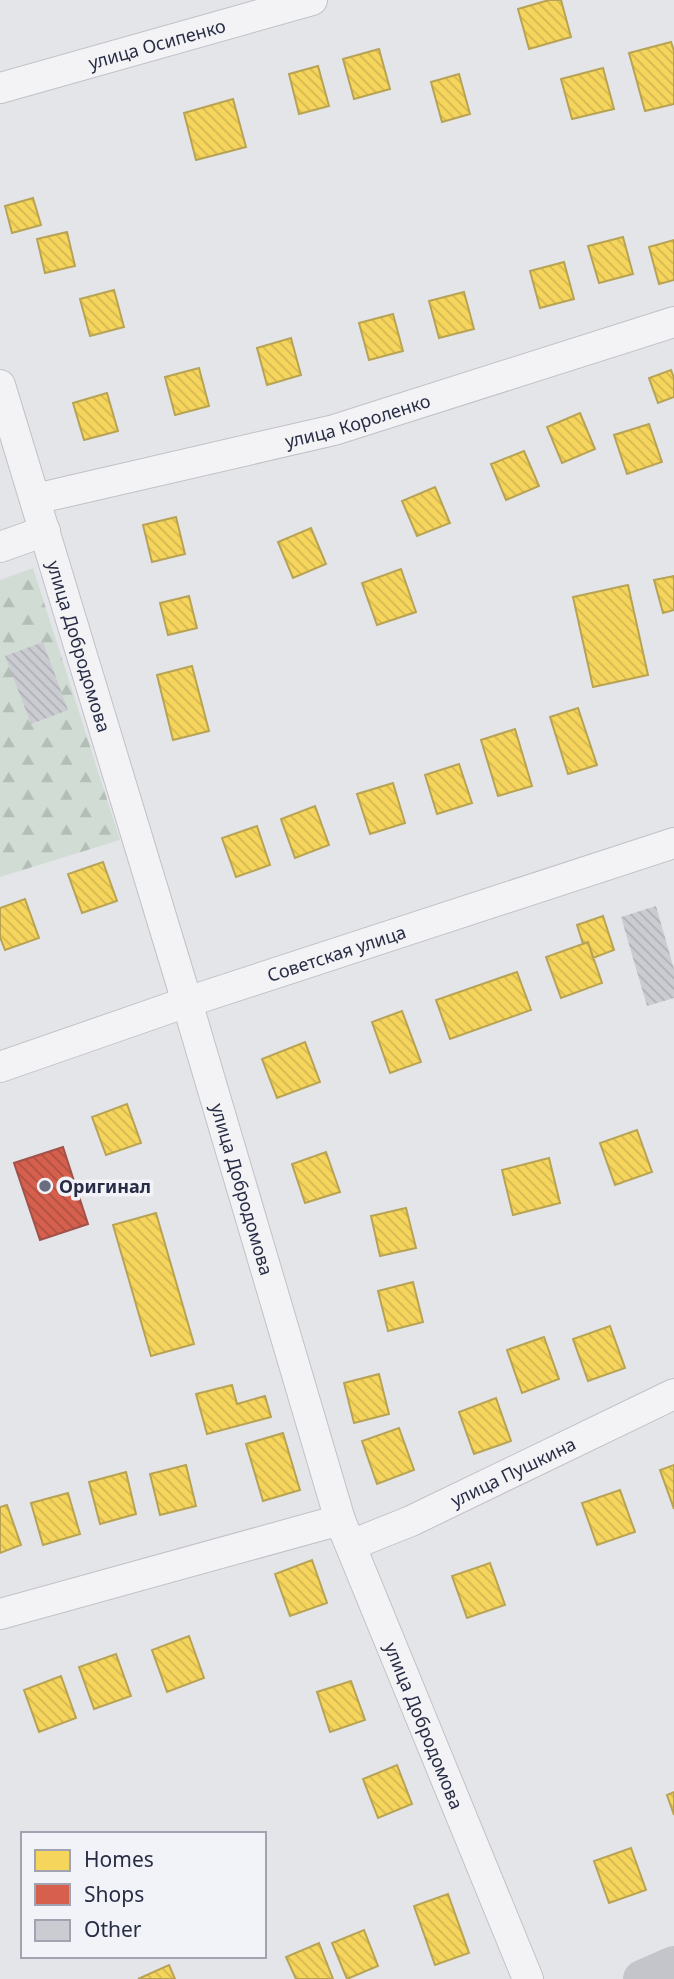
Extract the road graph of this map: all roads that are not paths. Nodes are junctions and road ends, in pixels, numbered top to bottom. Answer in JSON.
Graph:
{"nodes":[{"id":1,"x":312,"y":0,"type":"edge"},
{"id":2,"x":0,"y":88,"type":"edge"},
{"id":3,"x":674,"y":322,"type":"edge"},
{"id":4,"x":0,"y":385,"type":"edge"},
{"id":5,"x":35,"y":499,"type":"junction"},
{"id":6,"x":45,"y":531,"type":"junction"},
{"id":7,"x":0,"y":547,"type":"edge"},
{"id":8,"x":674,"y":843,"type":"edge"},
{"id":9,"x":187,"y":1002,"type":"junction"},
{"id":10,"x":0,"y":1067,"type":"edge"},
{"id":11,"x":674,"y":1394,"type":"edge"},
{"id":12,"x":345,"y":1533,"type":"junction"},
{"id":13,"x":0,"y":1614,"type":"edge"},
{"id":14,"x":674,"y":1965,"type":"edge"},
{"id":15,"x":528,"y":1979,"type":"edge"},
{"id":16,"x":642,"y":1979,"type":"edge"}],
"edges":[{"from":1,"to":2,"type":"street","name":"улица Осипенко"},
{"from":3,"to":5,"type":"street","name":"улица Короленко"},
{"from":4,"to":5,"type":"street","name":"улица Добродомова"},
{"from":5,"to":6,"type":"street","name":"улица Добродомова"},
{"from":6,"to":7,"type":"street"},
{"from":6,"to":9,"type":"street","name":"улица Добродомова"},
{"from":8,"to":9,"type":"street","name":"Советская улица"},
{"from":9,"to":10,"type":"street","name":"Советская улица"},
{"from":9,"to":12,"type":"street","name":"улица Добродомова"},
{"from":11,"to":12,"type":"street","name":"улица Пушкина"},
{"from":12,"to":13,"type":"street","name":"улица Пушкина"},
{"from":12,"to":15,"type":"street","name":"улица Добродомова"},
{"from":14,"to":16,"type":"main road"}]}
